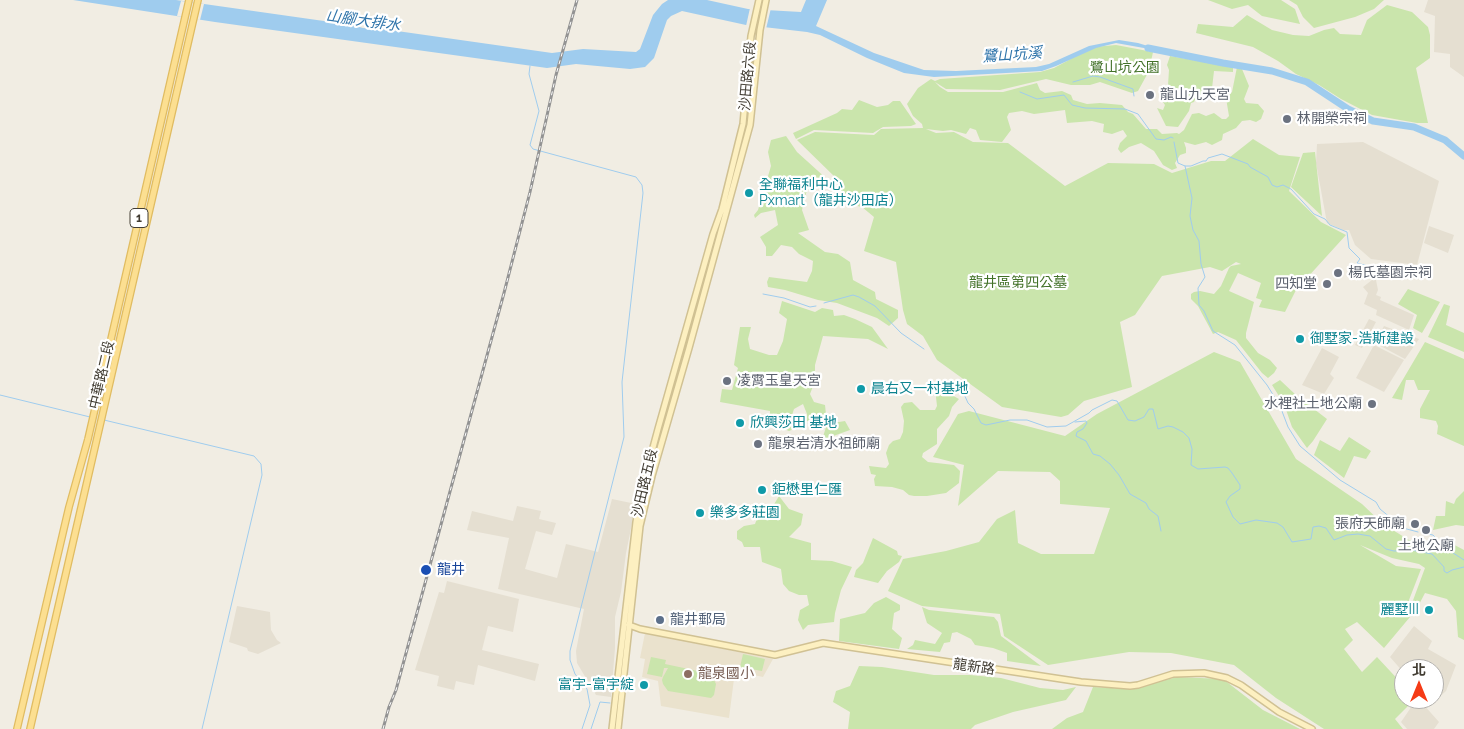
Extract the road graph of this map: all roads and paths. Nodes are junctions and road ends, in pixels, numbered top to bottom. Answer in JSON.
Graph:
{"nodes":[{"id":1,"x":188,"y":0,"type":"edge"},
{"id":2,"x":198,"y":0,"type":"edge"},
{"id":3,"x":760,"y":0,"type":"edge"},
{"id":4,"x":766,"y":0,"type":"edge"},
{"id":5,"x":743,"y":124,"type":"joint"},
{"id":6,"x":750,"y":124,"type":"joint"},
{"id":7,"x":722,"y":210,"type":"junction"},
{"id":8,"x":721,"y":236,"type":"junction"},
{"id":9,"x":711,"y":243,"type":"junction"},
{"id":10,"x":130,"y":256,"type":"junction"},
{"id":11,"x":138,"y":258,"type":"junction"},
{"id":12,"x":710,"y":272,"type":"junction"},
{"id":13,"x":698,"y":310,"type":"junction"},
{"id":14,"x":690,"y":321,"type":"junction"},
{"id":15,"x":689,"y":345,"type":"junction"},
{"id":16,"x":659,"y":426,"type":"junction"},
{"id":17,"x":666,"y":429,"type":"junction"},
{"id":18,"x":638,"y":523,"type":"junction"},
{"id":19,"x":624,"y":623,"type":"junction"},
{"id":20,"x":630,"y":626,"type":"junction"},
{"id":21,"x":17,"y":729,"type":"edge"},
{"id":22,"x":30,"y":729,"type":"edge"},
{"id":23,"x":612,"y":729,"type":"edge"},
{"id":24,"x":618,"y":729,"type":"edge"},
{"id":25,"x":1312,"y":729,"type":"edge"}],
"edges":[{"from":1,"to":10,"type":"main road","name":"中華路二段","number":"1"},
{"from":2,"to":11,"type":"main road","name":"中華路二段","number":"1"},
{"from":3,"to":5,"type":"street","name":"沙田路六段"},
{"from":4,"to":6,"type":"street","name":"沙田路六段"},
{"from":5,"to":7,"type":"street","name":"沙田路五段"},
{"from":6,"to":8,"type":"street","name":"沙田路五段"},
{"from":7,"to":8,"type":"street"},
{"from":7,"to":9,"type":"street","name":"沙田路五段"},
{"from":8,"to":12,"type":"street","name":"沙田路五段"},
{"from":9,"to":12,"type":"street","name":"沙田路五段"},
{"from":9,"to":14,"type":"street","name":"沙田路五段"},
{"from":10,"to":11,"type":"main road"},
{"from":10,"to":21,"type":"main road","name":"中華路二段","number":"1"},
{"from":11,"to":22,"type":"main road","name":"中華路二段","number":"1"},
{"from":12,"to":13,"type":"street","name":"沙田路五段"},
{"from":13,"to":15,"type":"street","name":"沙田路五段"},
{"from":13,"to":15,"type":"street"},
{"from":14,"to":15,"type":"street"},
{"from":14,"to":16,"type":"street","name":"沙田路五段"},
{"from":15,"to":17,"type":"street","name":"沙田路五段"},
{"from":16,"to":17,"type":"street"},
{"from":16,"to":18,"type":"street","name":"沙田路五段"},
{"from":17,"to":18,"type":"street","name":"沙田路五段"},
{"from":18,"to":19,"type":"street","name":"沙田路五段"},
{"from":18,"to":20,"type":"street","name":"沙田路五段"},
{"from":19,"to":20,"type":"street","name":"龍新路"},
{"from":19,"to":23,"type":"street","name":"沙田路五段"},
{"from":20,"to":24,"type":"street","name":"沙田路五段"},
{"from":20,"to":25,"type":"street","name":"龍新路"}]}
